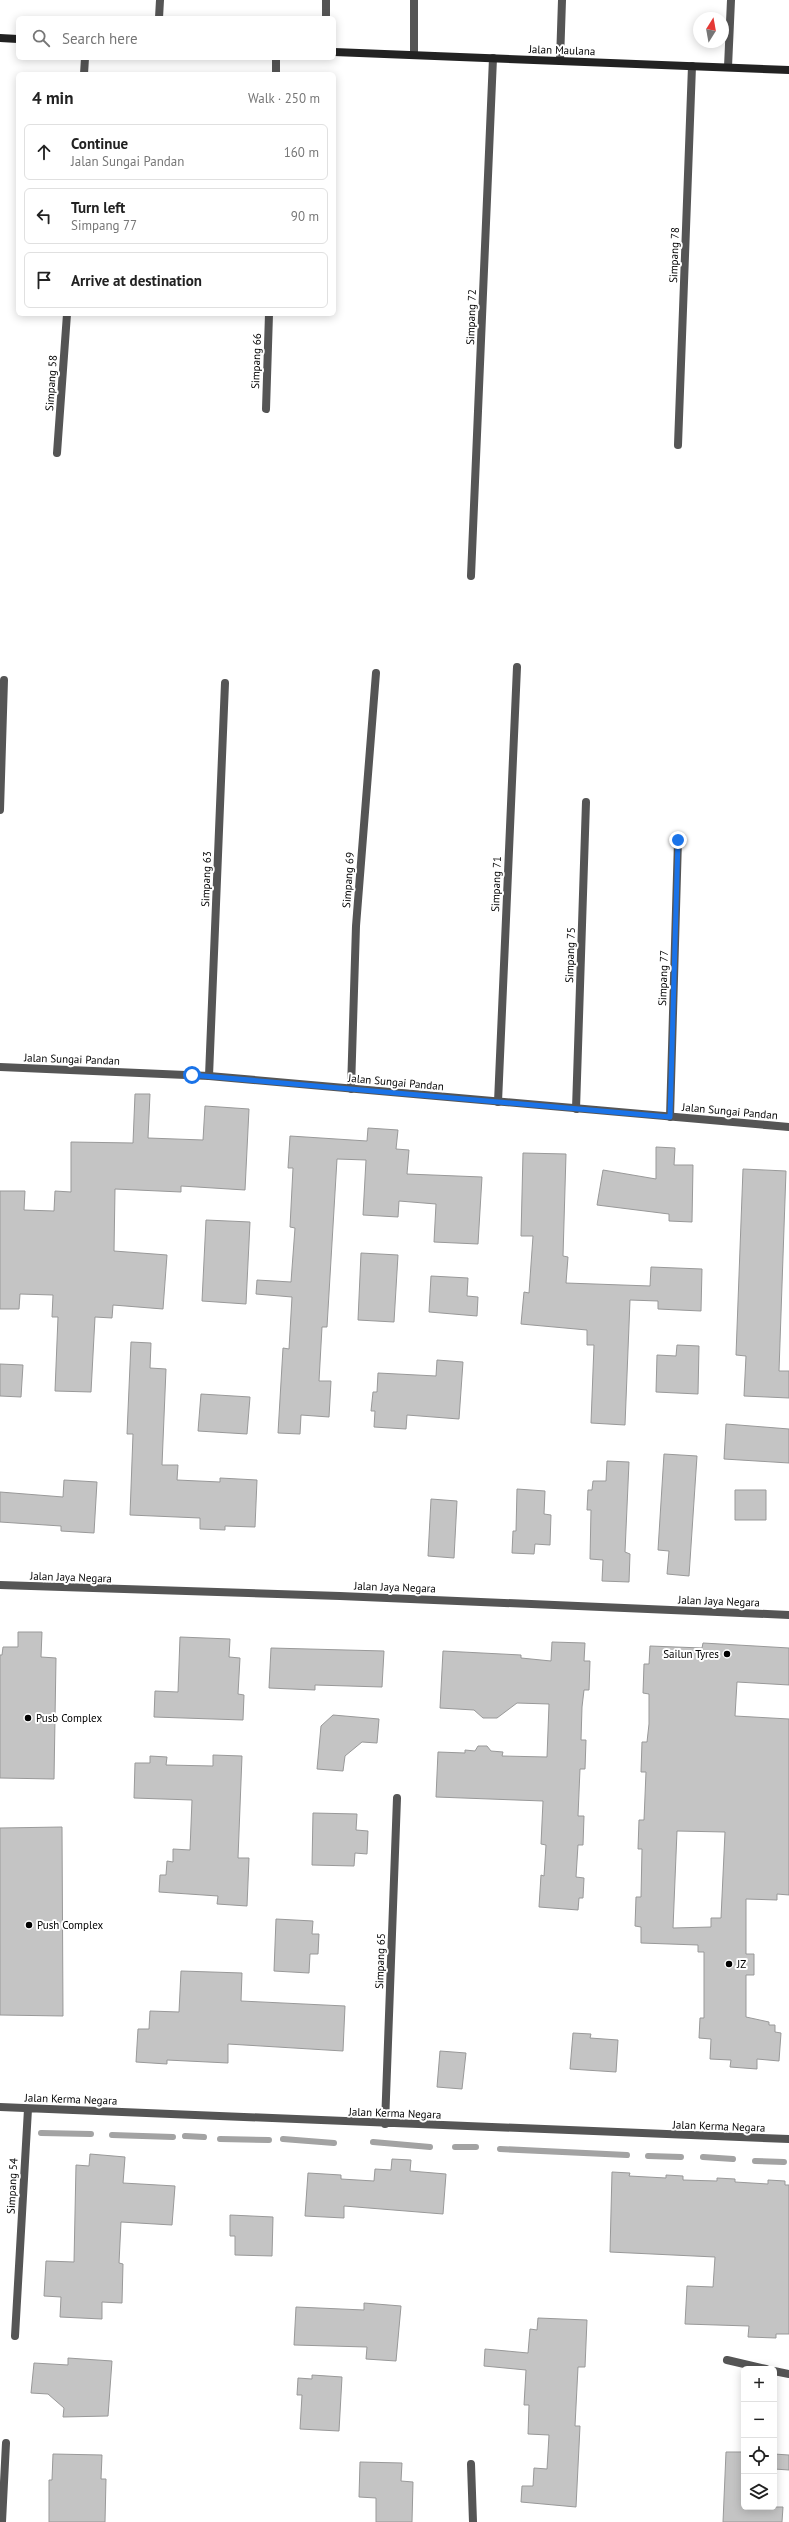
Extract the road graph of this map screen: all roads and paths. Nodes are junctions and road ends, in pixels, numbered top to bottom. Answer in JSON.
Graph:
{"nodes":[{"id":1,"x":160,"y":0,"type":"edge"},
{"id":2,"x":326,"y":0,"type":"edge"},
{"id":3,"x":414,"y":0,"type":"edge"},
{"id":4,"x":562,"y":0,"type":"edge"},
{"id":5,"x":731,"y":0,"type":"edge"},
{"id":6,"x":159,"y":16,"type":"edge"},
{"id":7,"x":326,"y":16,"type":"edge"},
{"id":8,"x":0,"y":38,"type":"edge"},
{"id":9,"x":16,"y":39,"type":"edge"},
{"id":10,"x":336,"y":52,"type":"edge"},
{"id":11,"x":414,"y":55,"type":"junction"},
{"id":12,"x":493,"y":58,"type":"junction"},
{"id":13,"x":85,"y":60,"type":"edge"},
{"id":14,"x":276,"y":60,"type":"edge"},
{"id":15,"x":560,"y":61,"type":"junction"},
{"id":16,"x":692,"y":66,"type":"junction"},
{"id":17,"x":728,"y":68,"type":"junction"},
{"id":18,"x":789,"y":70,"type":"edge"},
{"id":19,"x":84,"y":72,"type":"edge"},
{"id":20,"x":276,"y":72,"type":"edge"},
{"id":21,"x":67,"y":316,"type":"edge"},
{"id":22,"x":269,"y":316,"type":"edge"},
{"id":23,"x":266,"y":409,"type":"dead end"},
{"id":24,"x":678,"y":444,"type":"dead end"},
{"id":25,"x":57,"y":453,"type":"dead end"},
{"id":26,"x":471,"y":576,"type":"dead end"},
{"id":27,"x":516,"y":667,"type":"dead end"},
{"id":28,"x":376,"y":673,"type":"dead end"},
{"id":29,"x":4,"y":680,"type":"dead end"},
{"id":30,"x":225,"y":683,"type":"dead end"},
{"id":31,"x":586,"y":802,"type":"dead end"},
{"id":32,"x":0,"y":810,"type":"edge"},
{"id":33,"x":678,"y":840,"type":"dead end"},
{"id":34,"x":0,"y":1067,"type":"edge"},
{"id":35,"x":209,"y":1076,"type":"junction"},
{"id":36,"x":351,"y":1089,"type":"junction"},
{"id":37,"x":498,"y":1102,"type":"junction"},
{"id":38,"x":576,"y":1109,"type":"junction"},
{"id":39,"x":670,"y":1117,"type":"junction"},
{"id":40,"x":789,"y":1128,"type":"edge"},
{"id":41,"x":0,"y":1585,"type":"edge"},
{"id":42,"x":789,"y":1615,"type":"edge"},
{"id":43,"x":397,"y":1798,"type":"dead end"},
{"id":44,"x":0,"y":2107,"type":"edge"},
{"id":45,"x":28,"y":2109,"type":"junction"},
{"id":46,"x":385,"y":2124,"type":"junction"},
{"id":47,"x":789,"y":2139,"type":"edge"},
{"id":48,"x":15,"y":2336,"type":"dead end"},
{"id":49,"x":727,"y":2360,"type":"dead end"},
{"id":50,"x":753,"y":2366,"type":"edge"},
{"id":51,"x":777,"y":2372,"type":"edge"},
{"id":52,"x":789,"y":2374,"type":"edge"},
{"id":53,"x":6,"y":2443,"type":"dead end"},
{"id":54,"x":471,"y":2464,"type":"dead end"},
{"id":55,"x":2,"y":2522,"type":"edge"},
{"id":56,"x":472,"y":2522,"type":"edge"}],
"edges":[{"from":1,"to":6,"type":"street"},
{"from":2,"to":7,"type":"street"},
{"from":3,"to":11,"type":"street"},
{"from":4,"to":15,"type":"street"},
{"from":5,"to":17,"type":"street"},
{"from":8,"to":9,"type":"main road"},
{"from":10,"to":11,"type":"main road","name":"Jalan Maulana"},
{"from":11,"to":12,"type":"main road","name":"Jalan Maulana"},
{"from":12,"to":15,"type":"main road","name":"Jalan Maulana"},
{"from":12,"to":26,"type":"street","name":"Simpang 72"},
{"from":13,"to":19,"type":"street"},
{"from":14,"to":20,"type":"street"},
{"from":15,"to":16,"type":"main road","name":"Jalan Maulana"},
{"from":16,"to":17,"type":"main road","name":"Jalan Maulana"},
{"from":16,"to":24,"type":"street","name":"Simpang 78"},
{"from":17,"to":18,"type":"main road","name":"Jalan Maulana"},
{"from":21,"to":25,"type":"street","name":"Simpang 58"},
{"from":22,"to":23,"type":"street","name":"Simpang 66"},
{"from":27,"to":37,"type":"street","name":"Simpang 71"},
{"from":28,"to":36,"type":"street","name":"Simpang 69"},
{"from":29,"to":32,"type":"street"},
{"from":30,"to":35,"type":"street","name":"Simpang 63"},
{"from":31,"to":38,"type":"street","name":"Simpang 75"},
{"from":33,"to":39,"type":"street","name":"Simpang 77"},
{"from":34,"to":35,"type":"street","name":"Jalan Sungai Pandan"},
{"from":35,"to":36,"type":"street","name":"Jalan Sungai Pandan"},
{"from":36,"to":37,"type":"street","name":"Jalan Sungai Pandan"},
{"from":37,"to":38,"type":"street","name":"Jalan Sungai Pandan"},
{"from":38,"to":39,"type":"street","name":"Jalan Sungai Pandan"},
{"from":39,"to":40,"type":"street","name":"Jalan Sungai Pandan"},
{"from":41,"to":42,"type":"street","name":"Jalan Jaya Negara"},
{"from":43,"to":46,"type":"street","name":"Simpang 65"},
{"from":44,"to":45,"type":"street","name":"Jalan Kerma Negara"},
{"from":45,"to":46,"type":"street","name":"Jalan Kerma Negara"},
{"from":45,"to":48,"type":"street","name":"Simpang 54"},
{"from":46,"to":47,"type":"street","name":"Jalan Kerma Negara"},
{"from":49,"to":50,"type":"street"},
{"from":51,"to":52,"type":"street"},
{"from":53,"to":55,"type":"street"},
{"from":54,"to":56,"type":"street"}]}
